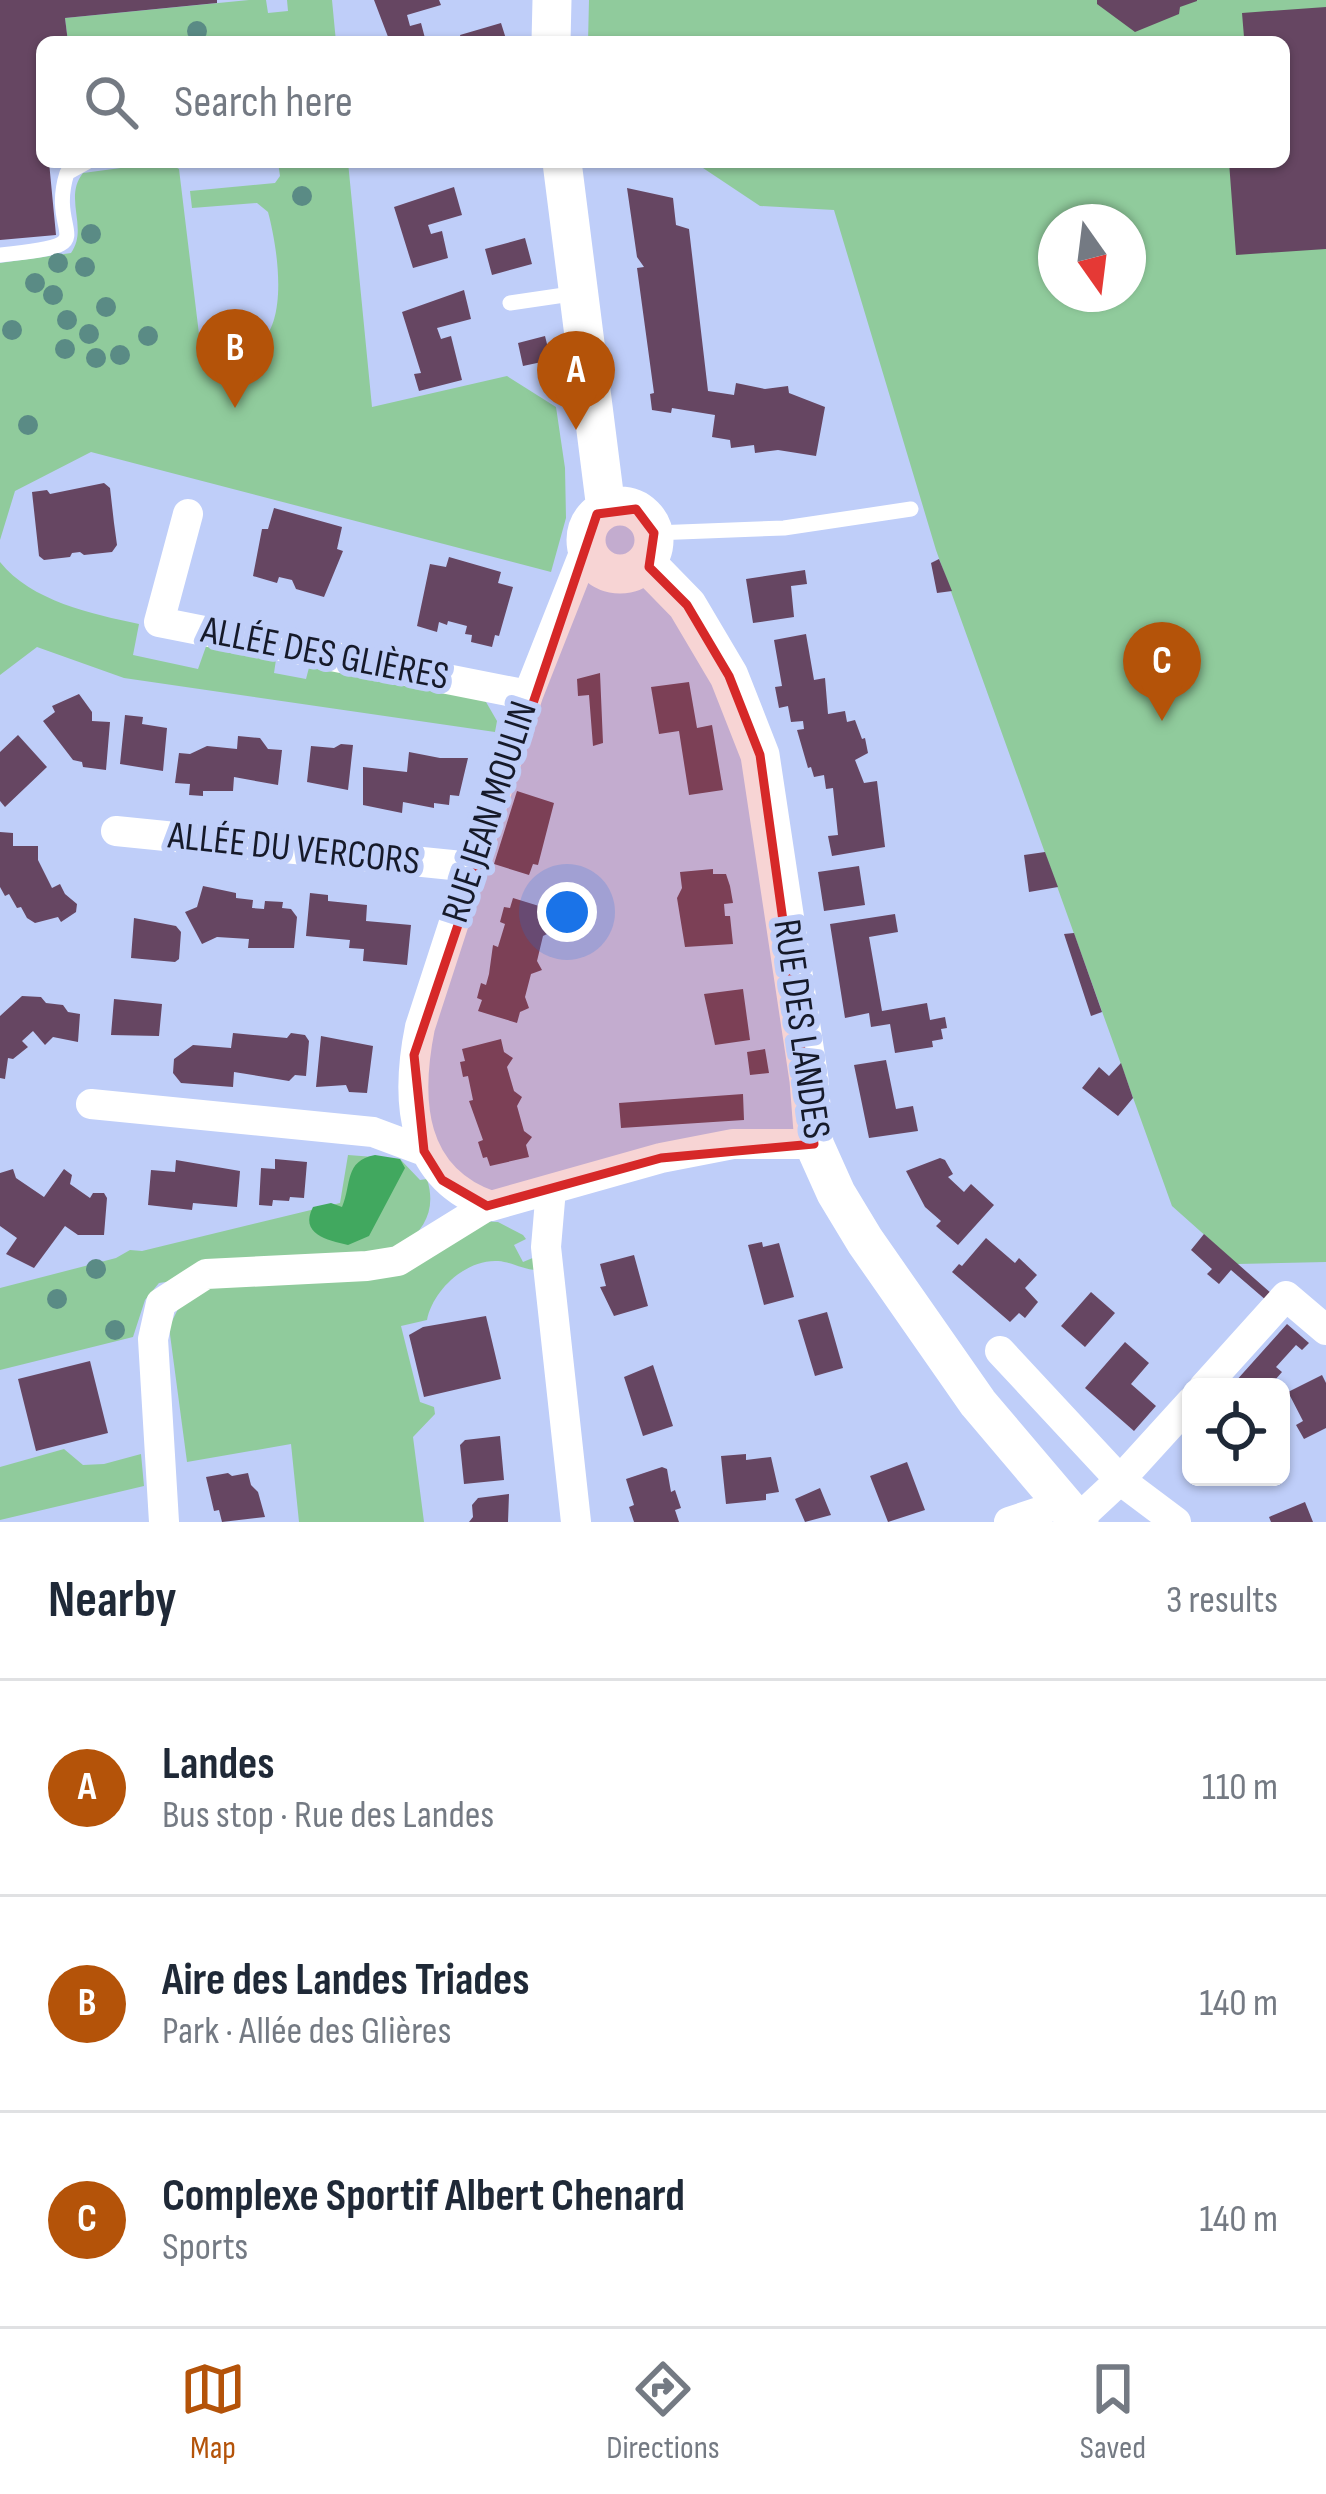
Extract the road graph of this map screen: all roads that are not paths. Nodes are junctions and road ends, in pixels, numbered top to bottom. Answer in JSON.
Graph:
{"nodes":[{"id":1,"x":552,"y":0,"type":"edge"},
{"id":2,"x":550,"y":36,"type":"edge"},
{"id":3,"x":77,"y":168,"type":"edge"},
{"id":4,"x":563,"y":168,"type":"edge"},
{"id":5,"x":0,"y":255,"type":"edge"},
{"id":6,"x":579,"y":293,"type":"junction"},
{"id":7,"x":510,"y":302,"type":"dead end"},
{"id":8,"x":606,"y":508,"type":"junction"},
{"id":9,"x":911,"y":509,"type":"dead end"},
{"id":10,"x":188,"y":514,"type":"dead end"},
{"id":11,"x":586,"y":548,"type":"junction"},
{"id":12,"x":650,"y":548,"type":"junction"},
{"id":13,"x":528,"y":695,"type":"junction"},
{"id":14,"x":116,"y":831,"type":"dead end"},
{"id":15,"x":472,"y":867,"type":"junction"},
{"id":16,"x":412,"y":1080,"type":"junction"},
{"id":17,"x":91,"y":1104,"type":"dead end"},
{"id":18,"x":384,"y":1134,"type":"junction"},
{"id":19,"x":814,"y":1144,"type":"junction"},
{"id":20,"x":424,"y":1150,"type":"junction"},
{"id":21,"x":442,"y":1180,"type":"junction"},
{"id":22,"x":551,"y":1189,"type":"junction"},
{"id":23,"x":489,"y":1206,"type":"junction"},
{"id":24,"x":433,"y":1237,"type":"junction"},
{"id":25,"x":546,"y":1247,"type":"junction"},
{"id":26,"x":1326,"y":1330,"type":"edge"},
{"id":27,"x":1000,"y":1352,"type":"dead end"},
{"id":28,"x":1212,"y":1378,"type":"edge"},
{"id":29,"x":1182,"y":1412,"type":"edge"},
{"id":30,"x":1120,"y":1480,"type":"junction"},
{"id":31,"x":1072,"y":1513,"type":"edge"},
{"id":32,"x":164,"y":1522,"type":"edge"},
{"id":33,"x":576,"y":1522,"type":"edge"},
{"id":34,"x":1009,"y":1522,"type":"edge"},
{"id":35,"x":1176,"y":1522,"type":"edge"}],
"edges":[{"from":1,"to":2,"type":"street"},
{"from":3,"to":5,"type":"lane"},
{"from":4,"to":6,"type":"street"},
{"from":6,"to":7,"type":"lane"},
{"from":6,"to":8,"type":"street"},
{"from":8,"to":11,"type":"street"},
{"from":8,"to":12,"type":"street"},
{"from":9,"to":12,"type":"lane"},
{"from":10,"to":13,"type":"street","name":"ALLÉE DES GLIÈRES"},
{"from":11,"to":12,"type":"street"},
{"from":11,"to":13,"type":"street","name":"RUE JEAN MOULIN"},
{"from":12,"to":19,"type":"street","name":"RUE DES LANDES"},
{"from":13,"to":15,"type":"street","name":"RUE JEAN MOULIN"},
{"from":14,"to":15,"type":"street","name":"ALLÉE DU VERCORS"},
{"from":15,"to":16,"type":"street","name":"RUE JEAN MOULIN"},
{"from":16,"to":18,"type":"street","name":"RUE JEAN MOULIN"},
{"from":16,"to":20,"type":"street","name":"RUE JEAN MOULIN"},
{"from":17,"to":18,"type":"street"},
{"from":18,"to":20,"type":"street"},
{"from":19,"to":22,"type":"street"},
{"from":19,"to":31,"type":"street","name":"RUE DES LANDES"},
{"from":20,"to":21,"type":"street","name":"RUE JEAN MOULIN"},
{"from":21,"to":23,"type":"street","name":"RUE JEAN MOULIN"},
{"from":21,"to":24,"type":"street"},
{"from":22,"to":23,"type":"street"},
{"from":22,"to":25,"type":"street"},
{"from":23,"to":24,"type":"street"},
{"from":23,"to":25,"type":"street","name":"RUE JEAN MOULIN"},
{"from":24,"to":32,"type":"street"},
{"from":25,"to":33,"type":"street"},
{"from":26,"to":28,"type":"street"},
{"from":27,"to":30,"type":"street"},
{"from":29,"to":30,"type":"street"},
{"from":30,"to":31,"type":"street"},
{"from":30,"to":35,"type":"street"},
{"from":31,"to":34,"type":"street"}]}
